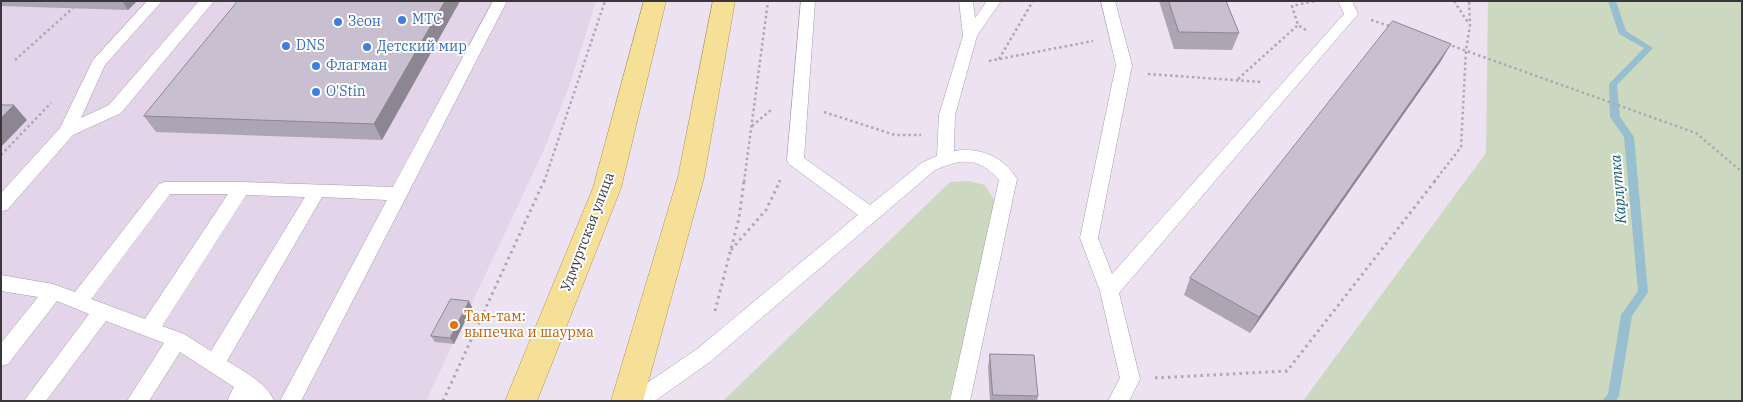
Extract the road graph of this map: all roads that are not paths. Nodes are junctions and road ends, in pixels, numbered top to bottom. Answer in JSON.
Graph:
{"nodes":[{"id":1,"x":155,"y":1,"type":"edge"},
{"id":2,"x":207,"y":1,"type":"edge"},
{"id":3,"x":500,"y":1,"type":"edge"},
{"id":4,"x":655,"y":1,"type":"edge"},
{"id":5,"x":724,"y":1,"type":"edge"},
{"id":6,"x":808,"y":1,"type":"edge"},
{"id":7,"x":966,"y":1,"type":"edge"},
{"id":8,"x":994,"y":1,"type":"edge"},
{"id":9,"x":1108,"y":1,"type":"edge"},
{"id":10,"x":1348,"y":8,"type":"edge"},
{"id":11,"x":970,"y":36,"type":"junction"},
{"id":12,"x":67,"y":131,"type":"junction"},
{"id":13,"x":945,"y":158,"type":"junction"},
{"id":14,"x":241,"y":188,"type":"junction"},
{"id":15,"x":317,"y":191,"type":"junction"},
{"id":16,"x":399,"y":194,"type":"junction"},
{"id":17,"x":1,"y":205,"type":"edge"},
{"id":18,"x":871,"y":215,"type":"junction"},
{"id":19,"x":1,"y":283,"type":"edge"},
{"id":20,"x":1109,"y":290,"type":"junction"},
{"id":21,"x":53,"y":292,"type":"junction"},
{"id":22,"x":78,"y":302,"type":"junction"},
{"id":23,"x":102,"y":311,"type":"junction"},
{"id":24,"x":149,"y":330,"type":"junction"},
{"id":25,"x":177,"y":340,"type":"junction"},
{"id":26,"x":1,"y":358,"type":"edge"},
{"id":27,"x":214,"y":364,"type":"junction"},
{"id":28,"x":241,"y":392,"type":"edge"},
{"id":29,"x":34,"y":401,"type":"edge"},
{"id":30,"x":137,"y":401,"type":"edge"},
{"id":31,"x":264,"y":401,"type":"edge"},
{"id":32,"x":290,"y":401,"type":"edge"},
{"id":33,"x":521,"y":401,"type":"edge"},
{"id":34,"x":627,"y":401,"type":"edge"},
{"id":35,"x":638,"y":401,"type":"edge"},
{"id":36,"x":960,"y":401,"type":"edge"},
{"id":37,"x":1118,"y":401,"type":"edge"}],
"edges":[{"from":1,"to":12,"type":"lane"},
{"from":2,"to":12,"type":"lane"},
{"from":3,"to":16,"type":"lane"},
{"from":4,"to":33,"type":"main road","name":"Удмуртская улица"},
{"from":5,"to":34,"type":"main road"},
{"from":6,"to":18,"type":"lane"},
{"from":7,"to":11,"type":"lane"},
{"from":8,"to":11,"type":"lane"},
{"from":9,"to":20,"type":"lane"},
{"from":10,"to":20,"type":"lane"},
{"from":11,"to":13,"type":"lane"},
{"from":12,"to":17,"type":"lane"},
{"from":13,"to":18,"type":"lane"},
{"from":13,"to":36,"type":"lane"},
{"from":14,"to":15,"type":"lane"},
{"from":14,"to":22,"type":"lane"},
{"from":14,"to":24,"type":"lane"},
{"from":15,"to":16,"type":"lane"},
{"from":15,"to":27,"type":"lane"},
{"from":16,"to":32,"type":"lane"},
{"from":18,"to":35,"type":"lane"},
{"from":19,"to":21,"type":"lane"},
{"from":20,"to":37,"type":"lane"},
{"from":21,"to":22,"type":"lane"},
{"from":21,"to":26,"type":"lane"},
{"from":22,"to":23,"type":"lane"},
{"from":23,"to":24,"type":"lane"},
{"from":23,"to":29,"type":"lane"},
{"from":24,"to":25,"type":"lane"},
{"from":25,"to":27,"type":"lane"},
{"from":25,"to":30,"type":"lane"},
{"from":27,"to":28,"type":"lane"},
{"from":28,"to":31,"type":"lane"}]}
